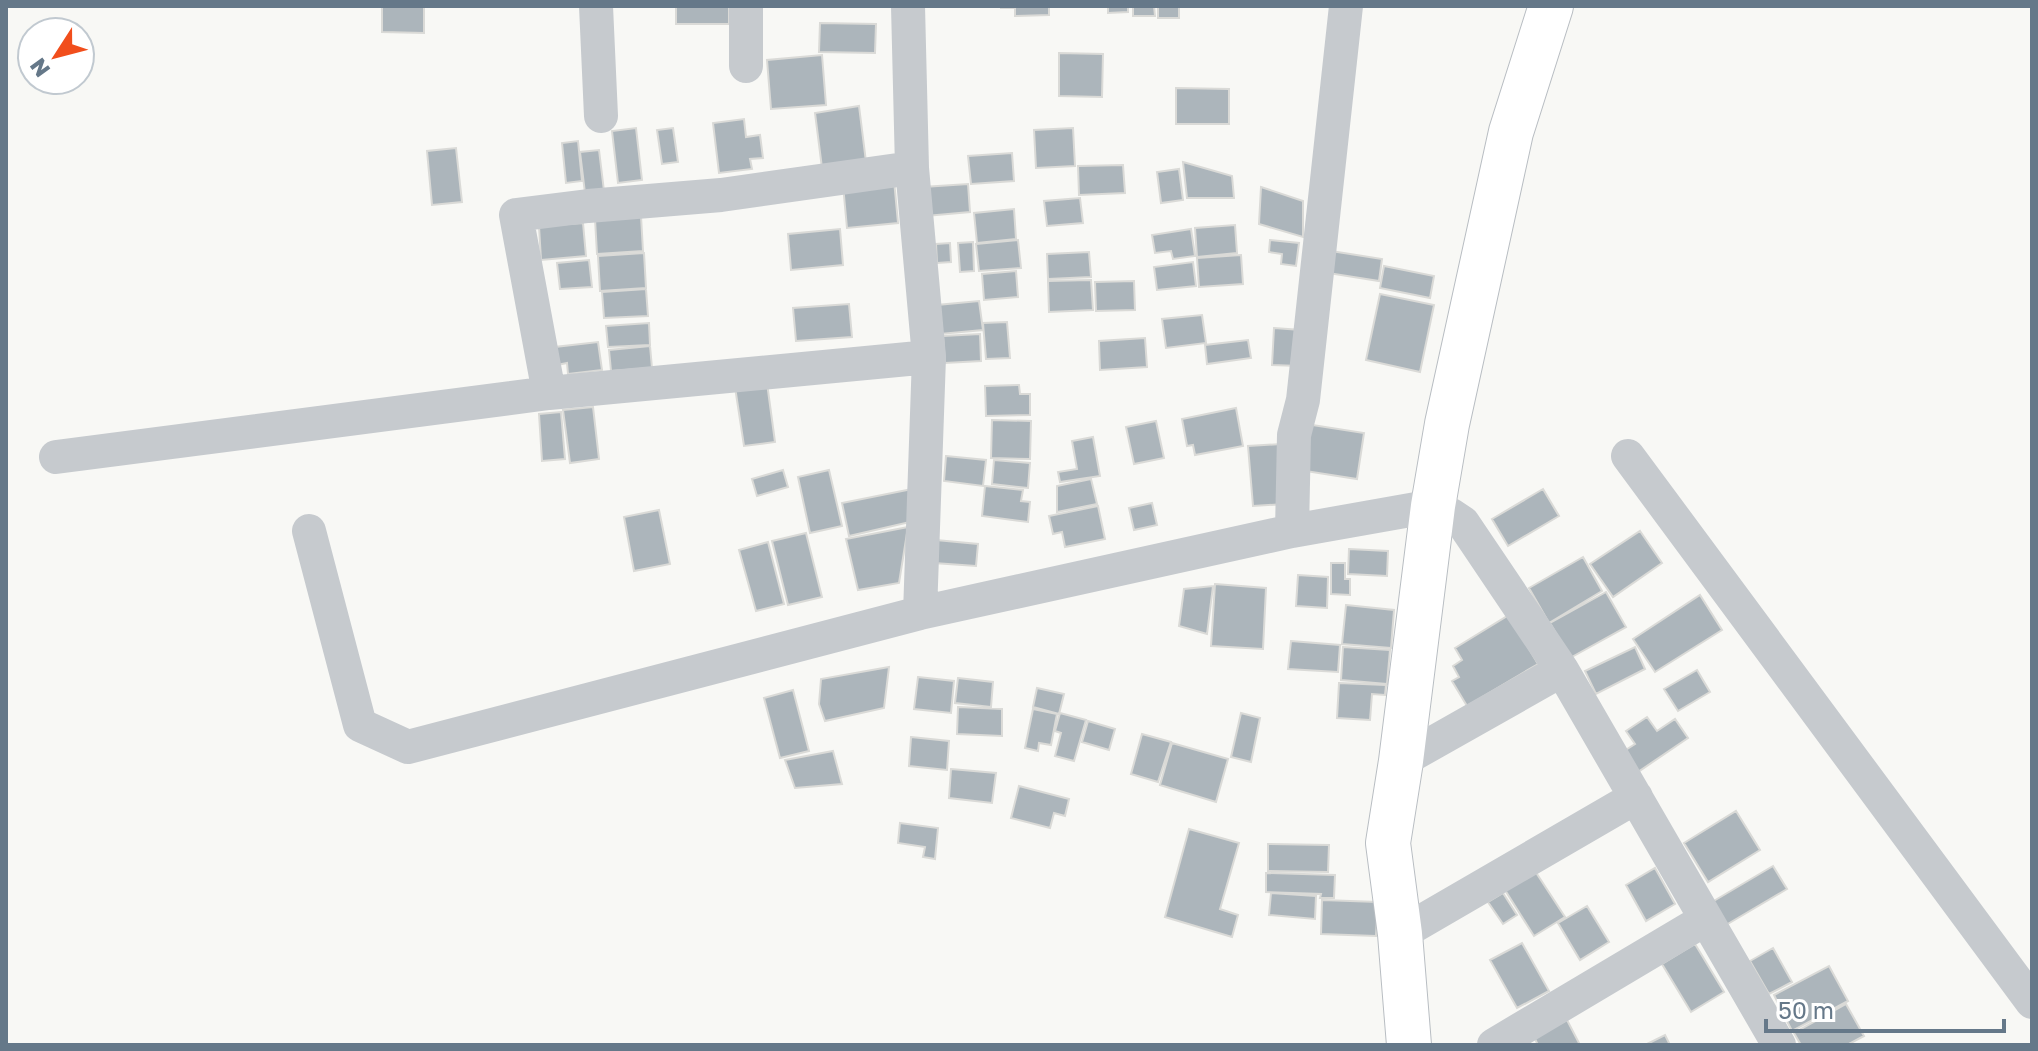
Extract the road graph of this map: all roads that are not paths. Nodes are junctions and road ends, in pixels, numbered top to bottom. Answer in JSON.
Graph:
{"nodes":[{"id":1,"x":596,"y":6,"type":"edge"},
{"id":2,"x":746,"y":6,"type":"edge"},
{"id":3,"x":908,"y":6,"type":"edge"},
{"id":4,"x":1346,"y":6,"type":"edge"},
{"id":5,"x":1551,"y":6,"type":"edge"},
{"id":6,"x":746,"y":66,"type":"dead end"},
{"id":7,"x":601,"y":116,"type":"dead end"},
{"id":8,"x":912,"y":168,"type":"junction"},
{"id":9,"x":929,"y":357,"type":"junction"},
{"id":10,"x":549,"y":393,"type":"junction"},
{"id":11,"x":1628,"y":456,"type":"dead end"},
{"id":12,"x":56,"y":457,"type":"dead end"},
{"id":13,"x":1433,"y":506,"type":"junction"},
{"id":14,"x":309,"y":531,"type":"dead end"},
{"id":15,"x":1292,"y":531,"type":"junction"},
{"id":16,"x":920,"y":613,"type":"junction"},
{"id":17,"x":1562,"y":670,"type":"junction"},
{"id":18,"x":1401,"y":761,"type":"junction"},
{"id":19,"x":1636,"y":797,"type":"junction"},
{"id":20,"x":1706,"y":919,"type":"junction"},
{"id":21,"x":1400,"y":934,"type":"junction"},
{"id":22,"x":2032,"y":1002,"type":"edge"},
{"id":23,"x":1409,"y":1045,"type":"edge"},
{"id":24,"x":1494,"y":1045,"type":"edge"},
{"id":25,"x":1779,"y":1045,"type":"edge"}],
"edges":[{"from":1,"to":7,"type":"street"},
{"from":2,"to":6,"type":"street"},
{"from":3,"to":8,"type":"street"},
{"from":4,"to":15,"type":"street"},
{"from":5,"to":13,"type":"street"},
{"from":8,"to":9,"type":"street"},
{"from":8,"to":10,"type":"street"},
{"from":9,"to":10,"type":"street"},
{"from":9,"to":16,"type":"street"},
{"from":10,"to":12,"type":"street"},
{"from":11,"to":22,"type":"street"},
{"from":13,"to":15,"type":"street"},
{"from":13,"to":17,"type":"street"},
{"from":13,"to":18,"type":"street"},
{"from":14,"to":16,"type":"street"},
{"from":15,"to":16,"type":"street"},
{"from":17,"to":18,"type":"street"},
{"from":17,"to":19,"type":"street"},
{"from":18,"to":21,"type":"street"},
{"from":19,"to":20,"type":"street"},
{"from":19,"to":21,"type":"street"},
{"from":20,"to":24,"type":"street"},
{"from":20,"to":25,"type":"street"},
{"from":21,"to":23,"type":"street"}]}
